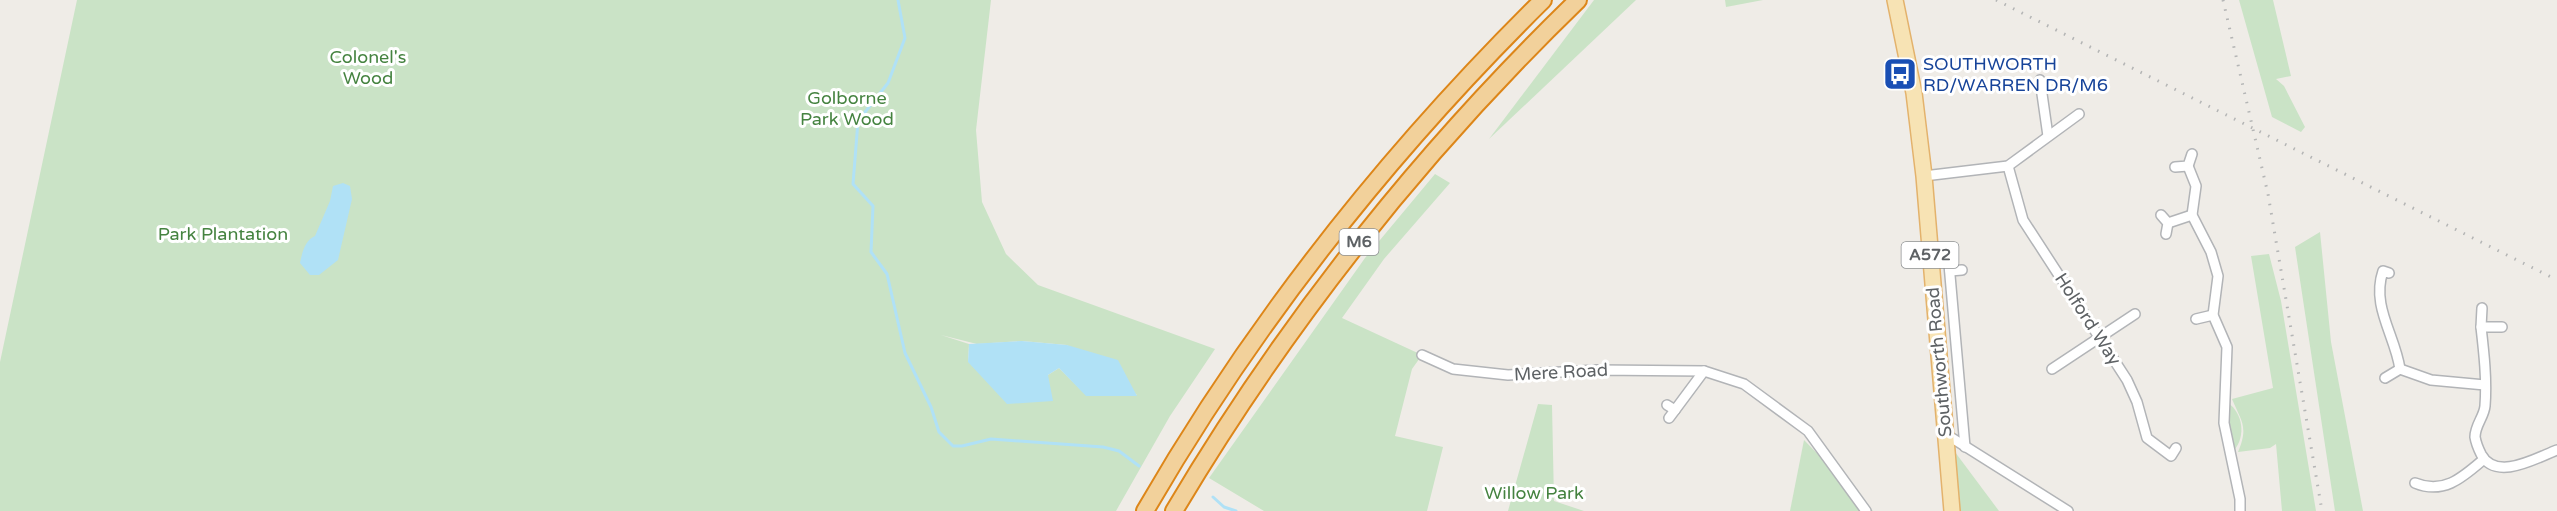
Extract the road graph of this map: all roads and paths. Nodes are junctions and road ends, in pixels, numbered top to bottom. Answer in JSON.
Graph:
{"nodes":[{"id":1,"x":1543,"y":0,"type":"edge"},
{"id":2,"x":1578,"y":0,"type":"edge"},
{"id":3,"x":1895,"y":0,"type":"edge"},
{"id":4,"x":2040,"y":80,"type":"dead end"},
{"id":5,"x":2079,"y":114,"type":"dead end"},
{"id":6,"x":2048,"y":136,"type":"junction"},
{"id":7,"x":2192,"y":154,"type":"dead end"},
{"id":8,"x":2008,"y":166,"type":"junction"},
{"id":9,"x":2188,"y":166,"type":"junction"},
{"id":10,"x":2175,"y":167,"type":"dead end"},
{"id":11,"x":1924,"y":176,"type":"junction"},
{"id":12,"x":2161,"y":215,"type":"dead end"},
{"id":13,"x":2192,"y":215,"type":"junction"},
{"id":14,"x":2168,"y":223,"type":"junction"},
{"id":15,"x":2166,"y":234,"type":"dead end"},
{"id":16,"x":1962,"y":270,"type":"dead end"},
{"id":17,"x":2384,"y":270,"type":"dead end"},
{"id":18,"x":2482,"y":308,"type":"dead end"},
{"id":19,"x":2135,"y":314,"type":"dead end"},
{"id":20,"x":2213,"y":315,"type":"junction"},
{"id":21,"x":2196,"y":319,"type":"dead end"},
{"id":22,"x":2481,"y":327,"type":"junction"},
{"id":23,"x":2502,"y":327,"type":"dead end"},
{"id":24,"x":2100,"y":338,"type":"junction"},
{"id":25,"x":2239,"y":346,"type":"dead end"},
{"id":26,"x":2227,"y":347,"type":"junction"},
{"id":27,"x":1422,"y":355,"type":"dead end"},
{"id":28,"x":2052,"y":369,"type":"dead end"},
{"id":29,"x":2400,"y":369,"type":"junction"},
{"id":30,"x":1704,"y":371,"type":"junction"},
{"id":31,"x":2385,"y":378,"type":"dead end"},
{"id":32,"x":2484,"y":385,"type":"junction"},
{"id":33,"x":1671,"y":411,"type":"dead end"},
{"id":34,"x":1944,"y":433,"type":"junction"},
{"id":35,"x":1965,"y":447,"type":"junction"},
{"id":36,"x":2176,"y":448,"type":"dead end"},
{"id":37,"x":2557,"y":450,"type":"edge"},
{"id":38,"x":2484,"y":459,"type":"junction"},
{"id":39,"x":2415,"y":482,"type":"dead end"},
{"id":40,"x":1145,"y":511,"type":"edge"},
{"id":41,"x":1174,"y":511,"type":"edge"},
{"id":42,"x":1866,"y":511,"type":"edge"},
{"id":43,"x":1952,"y":511,"type":"edge"},
{"id":44,"x":2068,"y":511,"type":"edge"},
{"id":45,"x":2240,"y":511,"type":"edge"}],
"edges":[{"from":1,"to":40,"type":"highway","number":"M6"},
{"from":2,"to":41,"type":"highway","number":"M6"},
{"from":3,"to":11,"type":"main road","name":"Southworth Road","number":"A572"},
{"from":4,"to":6,"type":"street"},
{"from":5,"to":6,"type":"street"},
{"from":6,"to":8,"type":"street"},
{"from":7,"to":9,"type":"street"},
{"from":8,"to":11,"type":"street"},
{"from":8,"to":24,"type":"street","name":"Holford Way"},
{"from":9,"to":10,"type":"street"},
{"from":9,"to":13,"type":"street"},
{"from":11,"to":34,"type":"main road","name":"Southworth Road","number":"A572"},
{"from":12,"to":14,"type":"street"},
{"from":13,"to":14,"type":"street"},
{"from":13,"to":20,"type":"street"},
{"from":14,"to":15,"type":"street"},
{"from":16,"to":35,"type":"street"},
{"from":17,"to":29,"type":"street"},
{"from":18,"to":22,"type":"street"},
{"from":19,"to":24,"type":"street"},
{"from":20,"to":21,"type":"street"},
{"from":20,"to":26,"type":"street"},
{"from":22,"to":23,"type":"street"},
{"from":22,"to":32,"type":"street"},
{"from":24,"to":28,"type":"street"},
{"from":24,"to":36,"type":"street","name":"Holford Way"},
{"from":25,"to":26,"type":"street"},
{"from":26,"to":45,"type":"street"},
{"from":27,"to":30,"type":"street","name":"Mere Road"},
{"from":29,"to":31,"type":"street"},
{"from":29,"to":32,"type":"street"},
{"from":30,"to":33,"type":"street"},
{"from":30,"to":42,"type":"street","name":"Mere Road"},
{"from":32,"to":38,"type":"street"},
{"from":34,"to":35,"type":"street"},
{"from":34,"to":43,"type":"main road","name":"Southworth Road","number":"A572"},
{"from":35,"to":44,"type":"street"},
{"from":37,"to":38,"type":"street"},
{"from":38,"to":39,"type":"street"}]}
